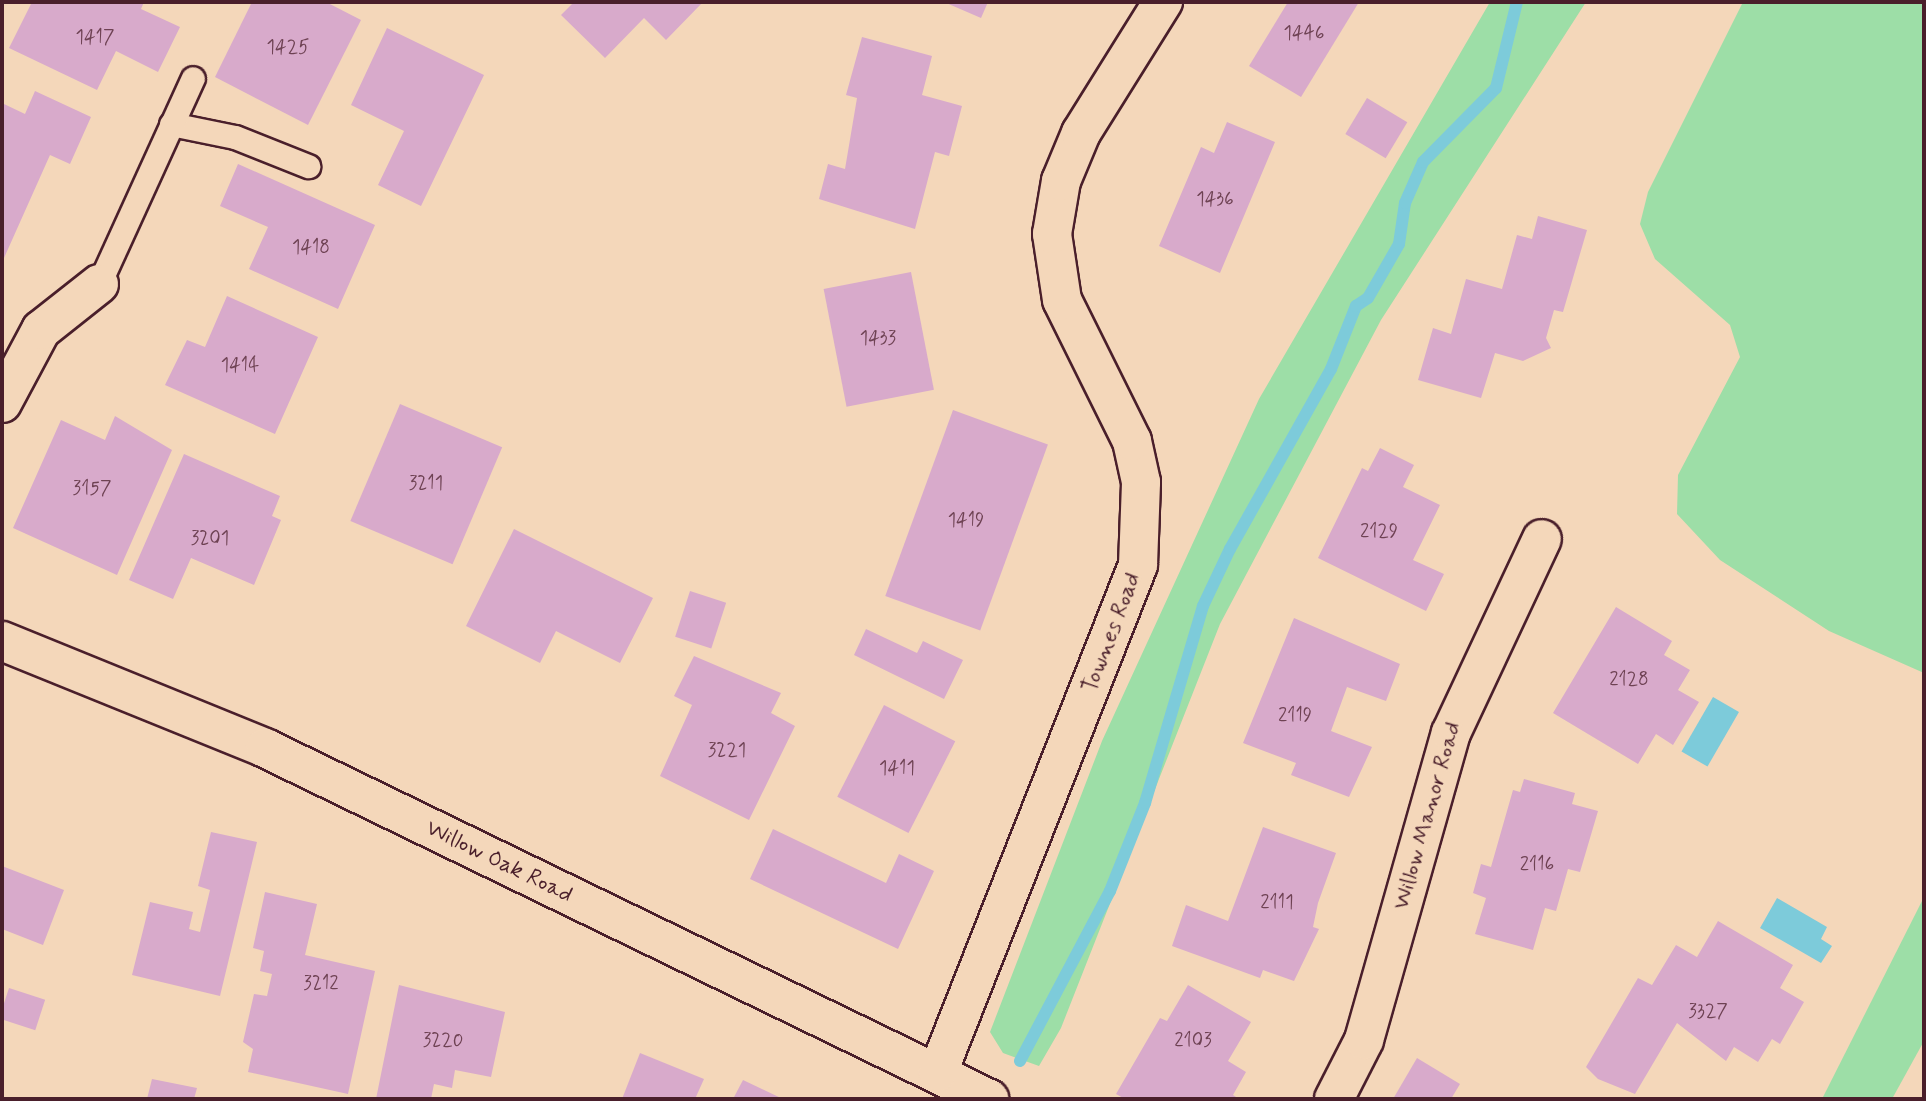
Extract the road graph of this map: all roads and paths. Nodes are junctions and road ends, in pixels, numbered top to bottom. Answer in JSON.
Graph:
{"nodes":[{"id":1,"x":1163,"y":2,"type":"edge"},
{"id":2,"x":193,"y":78,"type":"dead end"},
{"id":3,"x":171,"y":124,"type":"junction"},
{"id":4,"x":308,"y":166,"type":"dead end"},
{"id":5,"x":99,"y":284,"type":"joint"},
{"id":6,"x":2,"y":403,"type":"edge"},
{"id":7,"x":1542,"y":539,"type":"dead end"},
{"id":8,"x":2,"y":641,"type":"edge"},
{"id":9,"x":938,"y":1072,"type":"junction"},
{"id":10,"x":989,"y":1099,"type":"edge"},
{"id":11,"x":1334,"y":1099,"type":"edge"}],
"edges":[{"from":1,"to":9,"type":"street","name":"Townes Road"},
{"from":2,"to":3,"type":"lane"},
{"from":3,"to":4,"type":"lane"},
{"from":3,"to":5,"type":"lane"},
{"from":5,"to":6,"type":"street"},
{"from":7,"to":11,"type":"street","name":"Willow Manor Road"},
{"from":8,"to":9,"type":"street","name":"Willow Oak Road"},
{"from":9,"to":10,"type":"street","name":"Willow Oak Road"}]}
